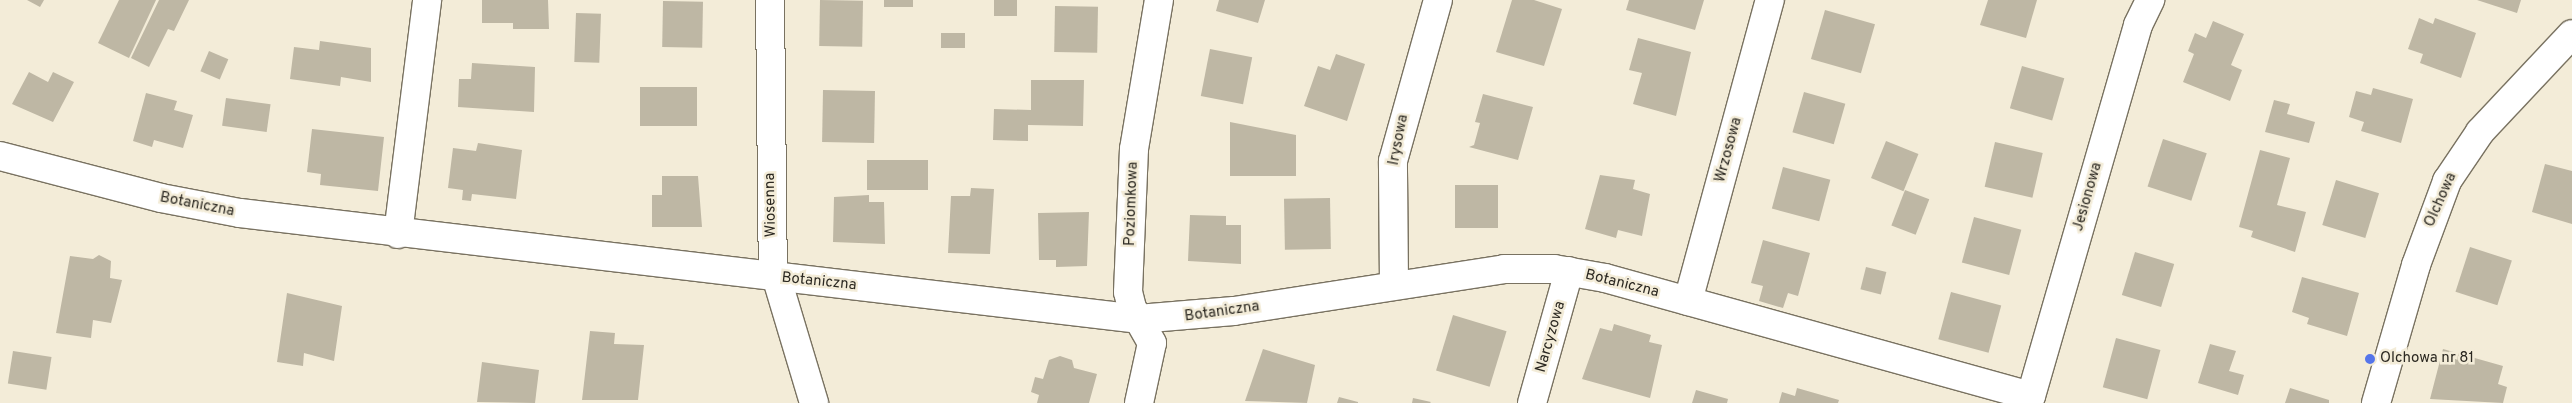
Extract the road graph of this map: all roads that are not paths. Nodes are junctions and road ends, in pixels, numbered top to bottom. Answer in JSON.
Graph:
{"nodes":[{"id":1,"x":427,"y":0,"type":"edge"},
{"id":2,"x":770,"y":0,"type":"edge"},
{"id":3,"x":1159,"y":0,"type":"edge"},
{"id":4,"x":1438,"y":0,"type":"edge"},
{"id":5,"x":1770,"y":0,"type":"edge"},
{"id":6,"x":2150,"y":0,"type":"edge"},
{"id":7,"x":2572,"y":34,"type":"edge"},
{"id":8,"x":0,"y":156,"type":"edge"},
{"id":9,"x":398,"y":234,"type":"junction"},
{"id":10,"x":1569,"y":271,"type":"junction"},
{"id":11,"x":774,"y":277,"type":"junction"},
{"id":12,"x":1394,"y":285,"type":"junction"},
{"id":13,"x":1688,"y":301,"type":"junction"},
{"id":14,"x":1138,"y":319,"type":"junction"},
{"id":15,"x":2031,"y":396,"type":"joint"},
{"id":16,"x":814,"y":403,"type":"edge"},
{"id":17,"x":1139,"y":403,"type":"edge"},
{"id":18,"x":1532,"y":403,"type":"edge"},
{"id":19,"x":2376,"y":403,"type":"edge"}],
"edges":[{"from":1,"to":9,"type":"street"},
{"from":2,"to":11,"type":"street","name":"Wiosenna"},
{"from":3,"to":14,"type":"street","name":"Poziomkowa"},
{"from":4,"to":12,"type":"street","name":"Irysowa"},
{"from":5,"to":13,"type":"street","name":"Wrzosowa"},
{"from":6,"to":15,"type":"street","name":"Jesionowa"},
{"from":7,"to":19,"type":"street","name":"Olchowa"},
{"from":8,"to":9,"type":"street","name":"Botaniczna"},
{"from":9,"to":11,"type":"street","name":"Botaniczna"},
{"from":10,"to":12,"type":"street","name":"Botaniczna"},
{"from":10,"to":13,"type":"street","name":"Botaniczna"},
{"from":10,"to":18,"type":"street","name":"Narcyzowa"},
{"from":11,"to":14,"type":"street","name":"Botaniczna"},
{"from":11,"to":16,"type":"street","name":"Wiosenna"},
{"from":12,"to":14,"type":"street","name":"Botaniczna"},
{"from":13,"to":15,"type":"street","name":"Botaniczna"},
{"from":14,"to":17,"type":"street","name":"Poziomkowa"}]}
